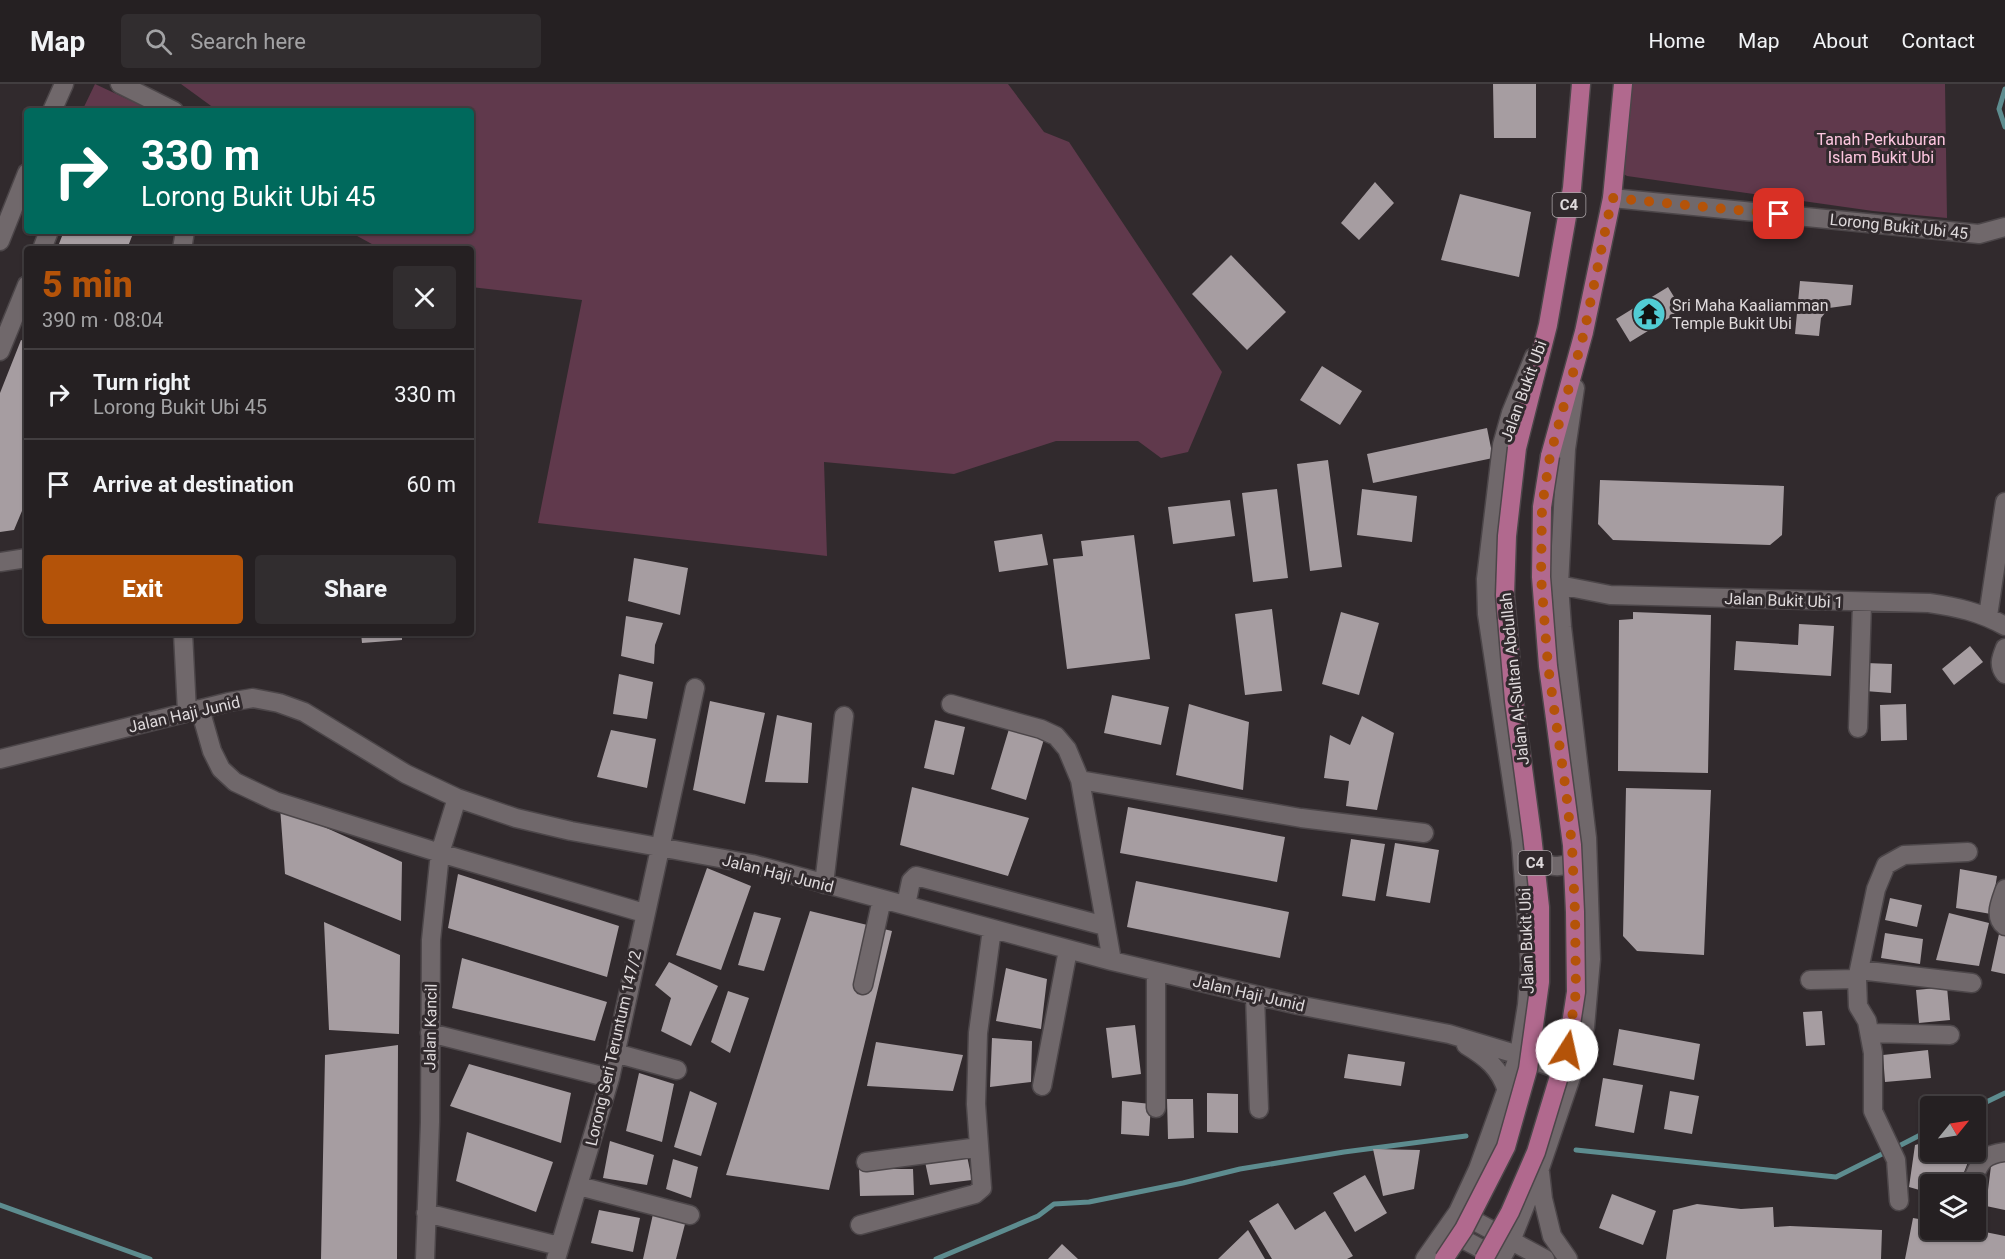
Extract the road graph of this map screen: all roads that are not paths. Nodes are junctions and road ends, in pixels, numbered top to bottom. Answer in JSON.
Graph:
{"nodes":[{"id":1,"x":64,"y":84,"type":"edge"},
{"id":2,"x":120,"y":84,"type":"edge"},
{"id":3,"x":1581,"y":84,"type":"edge"},
{"id":4,"x":1623,"y":84,"type":"edge"},
{"id":5,"x":53,"y":108,"type":"edge"},
{"id":6,"x":168,"y":108,"type":"edge"},
{"id":7,"x":24,"y":181,"type":"edge"},
{"id":8,"x":1612,"y":198,"type":"junction"},
{"id":9,"x":2005,"y":227,"type":"edge"},
{"id":10,"x":0,"y":241,"type":"edge"},
{"id":11,"x":24,"y":292,"type":"edge"},
{"id":12,"x":1548,"y":325,"type":"junction"},
{"id":13,"x":1584,"y":333,"type":"junction"},
{"id":14,"x":0,"y":351,"type":"edge"},
{"id":15,"x":2005,"y":502,"type":"edge"},
{"id":16,"x":24,"y":558,"type":"edge"},
{"id":17,"x":0,"y":562,"type":"edge"},
{"id":18,"x":1559,"y":585,"type":"junction"},
{"id":19,"x":1862,"y":603,"type":"junction"},
{"id":20,"x":1988,"y":616,"type":"junction"},
{"id":21,"x":2005,"y":626,"type":"edge"},
{"id":22,"x":183,"y":636,"type":"edge"},
{"id":23,"x":2005,"y":648,"type":"edge"},
{"id":24,"x":2005,"y":674,"type":"edge"},
{"id":25,"x":695,"y":688,"type":"dead end"},
{"id":26,"x":951,"y":704,"type":"dead end"},
{"id":27,"x":194,"y":710,"type":"junction"},
{"id":28,"x":844,"y":716,"type":"dead end"},
{"id":29,"x":1858,"y":728,"type":"dead end"},
{"id":30,"x":5,"y":759,"type":"edge"},
{"id":31,"x":1080,"y":780,"type":"junction"},
{"id":32,"x":458,"y":798,"type":"junction"},
{"id":33,"x":1424,"y":833,"type":"dead end"},
{"id":34,"x":1587,"y":838,"type":"junction"},
{"id":35,"x":1521,"y":842,"type":"junction"},
{"id":36,"x":660,"y":847,"type":"junction"},
{"id":37,"x":1968,"y":852,"type":"dead end"},
{"id":38,"x":440,"y":853,"type":"junction"},
{"id":39,"x":824,"y":884,"type":"junction"},
{"id":40,"x":2005,"y":889,"type":"edge"},
{"id":41,"x":882,"y":899,"type":"junction"},
{"id":42,"x":906,"y":905,"type":"junction"},
{"id":43,"x":644,"y":913,"type":"junction"},
{"id":44,"x":1105,"y":926,"type":"junction"},
{"id":45,"x":2005,"y":926,"type":"edge"},
{"id":46,"x":992,"y":929,"type":"junction"},
{"id":47,"x":1068,"y":950,"type":"junction"},
{"id":48,"x":1112,"y":961,"type":"junction"},
{"id":49,"x":1156,"y":972,"type":"junction"},
{"id":50,"x":1858,"y":975,"type":"junction"},
{"id":51,"x":1810,"y":980,"type":"dead end"},
{"id":52,"x":1972,"y":983,"type":"dead end"},
{"id":53,"x":863,"y":985,"type":"dead end"},
{"id":54,"x":1255,"y":996,"type":"junction"},
{"id":55,"x":430,"y":1033,"type":"junction"},
{"id":56,"x":1449,"y":1034,"type":"junction"},
{"id":57,"x":1870,"y":1034,"type":"junction"},
{"id":58,"x":1950,"y":1035,"type":"dead end"},
{"id":59,"x":615,"y":1053,"type":"junction"},
{"id":60,"x":1519,"y":1054,"type":"junction"},
{"id":61,"x":677,"y":1071,"type":"dead end"},
{"id":62,"x":1572,"y":1074,"type":"junction"},
{"id":63,"x":609,"y":1078,"type":"junction"},
{"id":64,"x":1042,"y":1086,"type":"dead end"},
{"id":65,"x":1507,"y":1091,"type":"junction"},
{"id":66,"x":1156,"y":1107,"type":"dead end"},
{"id":67,"x":1259,"y":1109,"type":"dead end"},
{"id":68,"x":979,"y":1147,"type":"junction"},
{"id":69,"x":2005,"y":1152,"type":"edge"},
{"id":70,"x":866,"y":1162,"type":"dead end"},
{"id":71,"x":1540,"y":1167,"type":"junction"},
{"id":72,"x":1975,"y":1174,"type":"edge"},
{"id":73,"x":579,"y":1186,"type":"junction"},
{"id":74,"x":1899,"y":1201,"type":"dead end"},
{"id":75,"x":1458,"y":1212,"type":"junction"},
{"id":76,"x":426,"y":1213,"type":"junction"},
{"id":77,"x":690,"y":1215,"type":"dead end"},
{"id":78,"x":860,"y":1225,"type":"dead end"},
{"id":79,"x":1446,"y":1230,"type":"junction"},
{"id":80,"x":1511,"y":1241,"type":"junction"},
{"id":81,"x":557,"y":1252,"type":"edge"},
{"id":82,"x":425,"y":1259,"type":"edge"},
{"id":83,"x":1425,"y":1259,"type":"edge"},
{"id":84,"x":1444,"y":1259,"type":"edge"},
{"id":85,"x":1484,"y":1259,"type":"edge"},
{"id":86,"x":1501,"y":1259,"type":"edge"},
{"id":87,"x":1545,"y":1259,"type":"edge"},
{"id":88,"x":1568,"y":1259,"type":"edge"}],
"edges":[{"from":1,"to":5,"type":"street"},
{"from":2,"to":6,"type":"street"},
{"from":3,"to":12,"type":"main road","name":"Jalan Al-Sultan Abdullah","number":"C4"},
{"from":4,"to":8,"type":"main road","number":"C4"},
{"from":7,"to":10,"type":"street"},
{"from":8,"to":9,"type":"street","name":"Lorong Bukit Ubi 45"},
{"from":8,"to":13,"type":"main road","number":"C4"},
{"from":11,"to":14,"type":"street"},
{"from":12,"to":35,"type":"street","name":"Jalan Bukit Ubi","number":"C4"},
{"from":12,"to":84,"type":"main road","name":"Jalan Al-Sultan Abdullah","number":"C4","bridge":true},
{"from":13,"to":18,"type":"street","number":"C4"},
{"from":13,"to":85,"type":"main road","number":"C4","bridge":true},
{"from":15,"to":20,"type":"street"},
{"from":16,"to":17,"type":"street"},
{"from":18,"to":19,"type":"street","name":"Jalan Bukit Ubi 1"},
{"from":18,"to":34,"type":"street","number":"C4"},
{"from":19,"to":20,"type":"street","name":"Jalan Bukit Ubi 1"},
{"from":19,"to":29,"type":"street"},
{"from":20,"to":21,"type":"street","name":"Jalan Bukit Ubi 1"},
{"from":22,"to":27,"type":"street"},
{"from":23,"to":24,"type":"street"},
{"from":25,"to":36,"type":"street","name":"Lorong Seri Teruntum 147/2"},
{"from":26,"to":31,"type":"street"},
{"from":27,"to":30,"type":"street","name":"Jalan Haji Junid"},
{"from":27,"to":32,"type":"street","name":"Jalan Haji Junid"},
{"from":27,"to":38,"type":"street"},
{"from":28,"to":39,"type":"street"},
{"from":31,"to":33,"type":"street"},
{"from":31,"to":44,"type":"street"},
{"from":32,"to":36,"type":"street","name":"Jalan Haji Junid"},
{"from":32,"to":38,"type":"street","name":"Jalan Kancil"},
{"from":34,"to":35,"type":"street"},
{"from":34,"to":62,"type":"street","number":"C4"},
{"from":35,"to":60,"type":"street","name":"Jalan Bukit Ubi","number":"C4"},
{"from":36,"to":39,"type":"street","name":"Jalan Haji Junid"},
{"from":36,"to":43,"type":"street","name":"Lorong Seri Teruntum 147/2"},
{"from":37,"to":50,"type":"street"},
{"from":38,"to":43,"type":"street"},
{"from":38,"to":55,"type":"street","name":"Jalan Kancil"},
{"from":39,"to":41,"type":"street","name":"Jalan Haji Junid"},
{"from":40,"to":45,"type":"street"},
{"from":41,"to":42,"type":"street","name":"Jalan Haji Junid"},
{"from":41,"to":53,"type":"street"},
{"from":42,"to":44,"type":"street"},
{"from":42,"to":46,"type":"street","name":"Jalan Haji Junid"},
{"from":43,"to":59,"type":"street","name":"Lorong Seri Teruntum 147/2"},
{"from":44,"to":48,"type":"street"},
{"from":46,"to":47,"type":"street","name":"Jalan Haji Junid"},
{"from":46,"to":68,"type":"street"},
{"from":47,"to":48,"type":"street","name":"Jalan Haji Junid"},
{"from":47,"to":64,"type":"street"},
{"from":48,"to":49,"type":"street","name":"Jalan Haji Junid"},
{"from":49,"to":54,"type":"street","name":"Jalan Haji Junid"},
{"from":49,"to":66,"type":"street"},
{"from":50,"to":51,"type":"street"},
{"from":50,"to":52,"type":"street"},
{"from":50,"to":57,"type":"street"},
{"from":54,"to":56,"type":"street","name":"Jalan Haji Junid"},
{"from":54,"to":67,"type":"street"},
{"from":55,"to":63,"type":"street"},
{"from":55,"to":76,"type":"street","name":"Jalan Kancil"},
{"from":56,"to":60,"type":"street","name":"Jalan Haji Junid"},
{"from":56,"to":65,"type":"street"},
{"from":57,"to":58,"type":"street"},
{"from":57,"to":74,"type":"street"},
{"from":59,"to":61,"type":"street"},
{"from":59,"to":63,"type":"street","name":"Lorong Seri Teruntum 147/2"},
{"from":60,"to":62,"type":"street","name":"Jalan Haji Junid"},
{"from":60,"to":65,"type":"street","name":"Jalan Bukit Ubi"},
{"from":62,"to":71,"type":"street"},
{"from":63,"to":73,"type":"street","name":"Lorong Seri Teruntum 147/2"},
{"from":65,"to":75,"type":"street","name":"Jalan Bukit Ubi"},
{"from":68,"to":70,"type":"street"},
{"from":68,"to":78,"type":"street"},
{"from":69,"to":72,"type":"street"},
{"from":71,"to":80,"type":"street"},
{"from":71,"to":88,"type":"street"},
{"from":73,"to":77,"type":"street"},
{"from":73,"to":81,"type":"street","name":"Lorong Seri Teruntum 147/2"},
{"from":75,"to":79,"type":"street","name":"Jalan Bukit Ubi"},
{"from":75,"to":80,"type":"street"},
{"from":76,"to":81,"type":"street","name":"Lorong Seri Teruntum 147/2"},
{"from":76,"to":82,"type":"street","name":"Jalan Kancil"},
{"from":79,"to":83,"type":"street","name":"Jalan Bukit Ubi"},
{"from":79,"to":86,"type":"street"},
{"from":80,"to":86,"type":"street"},
{"from":80,"to":87,"type":"street"}]}
